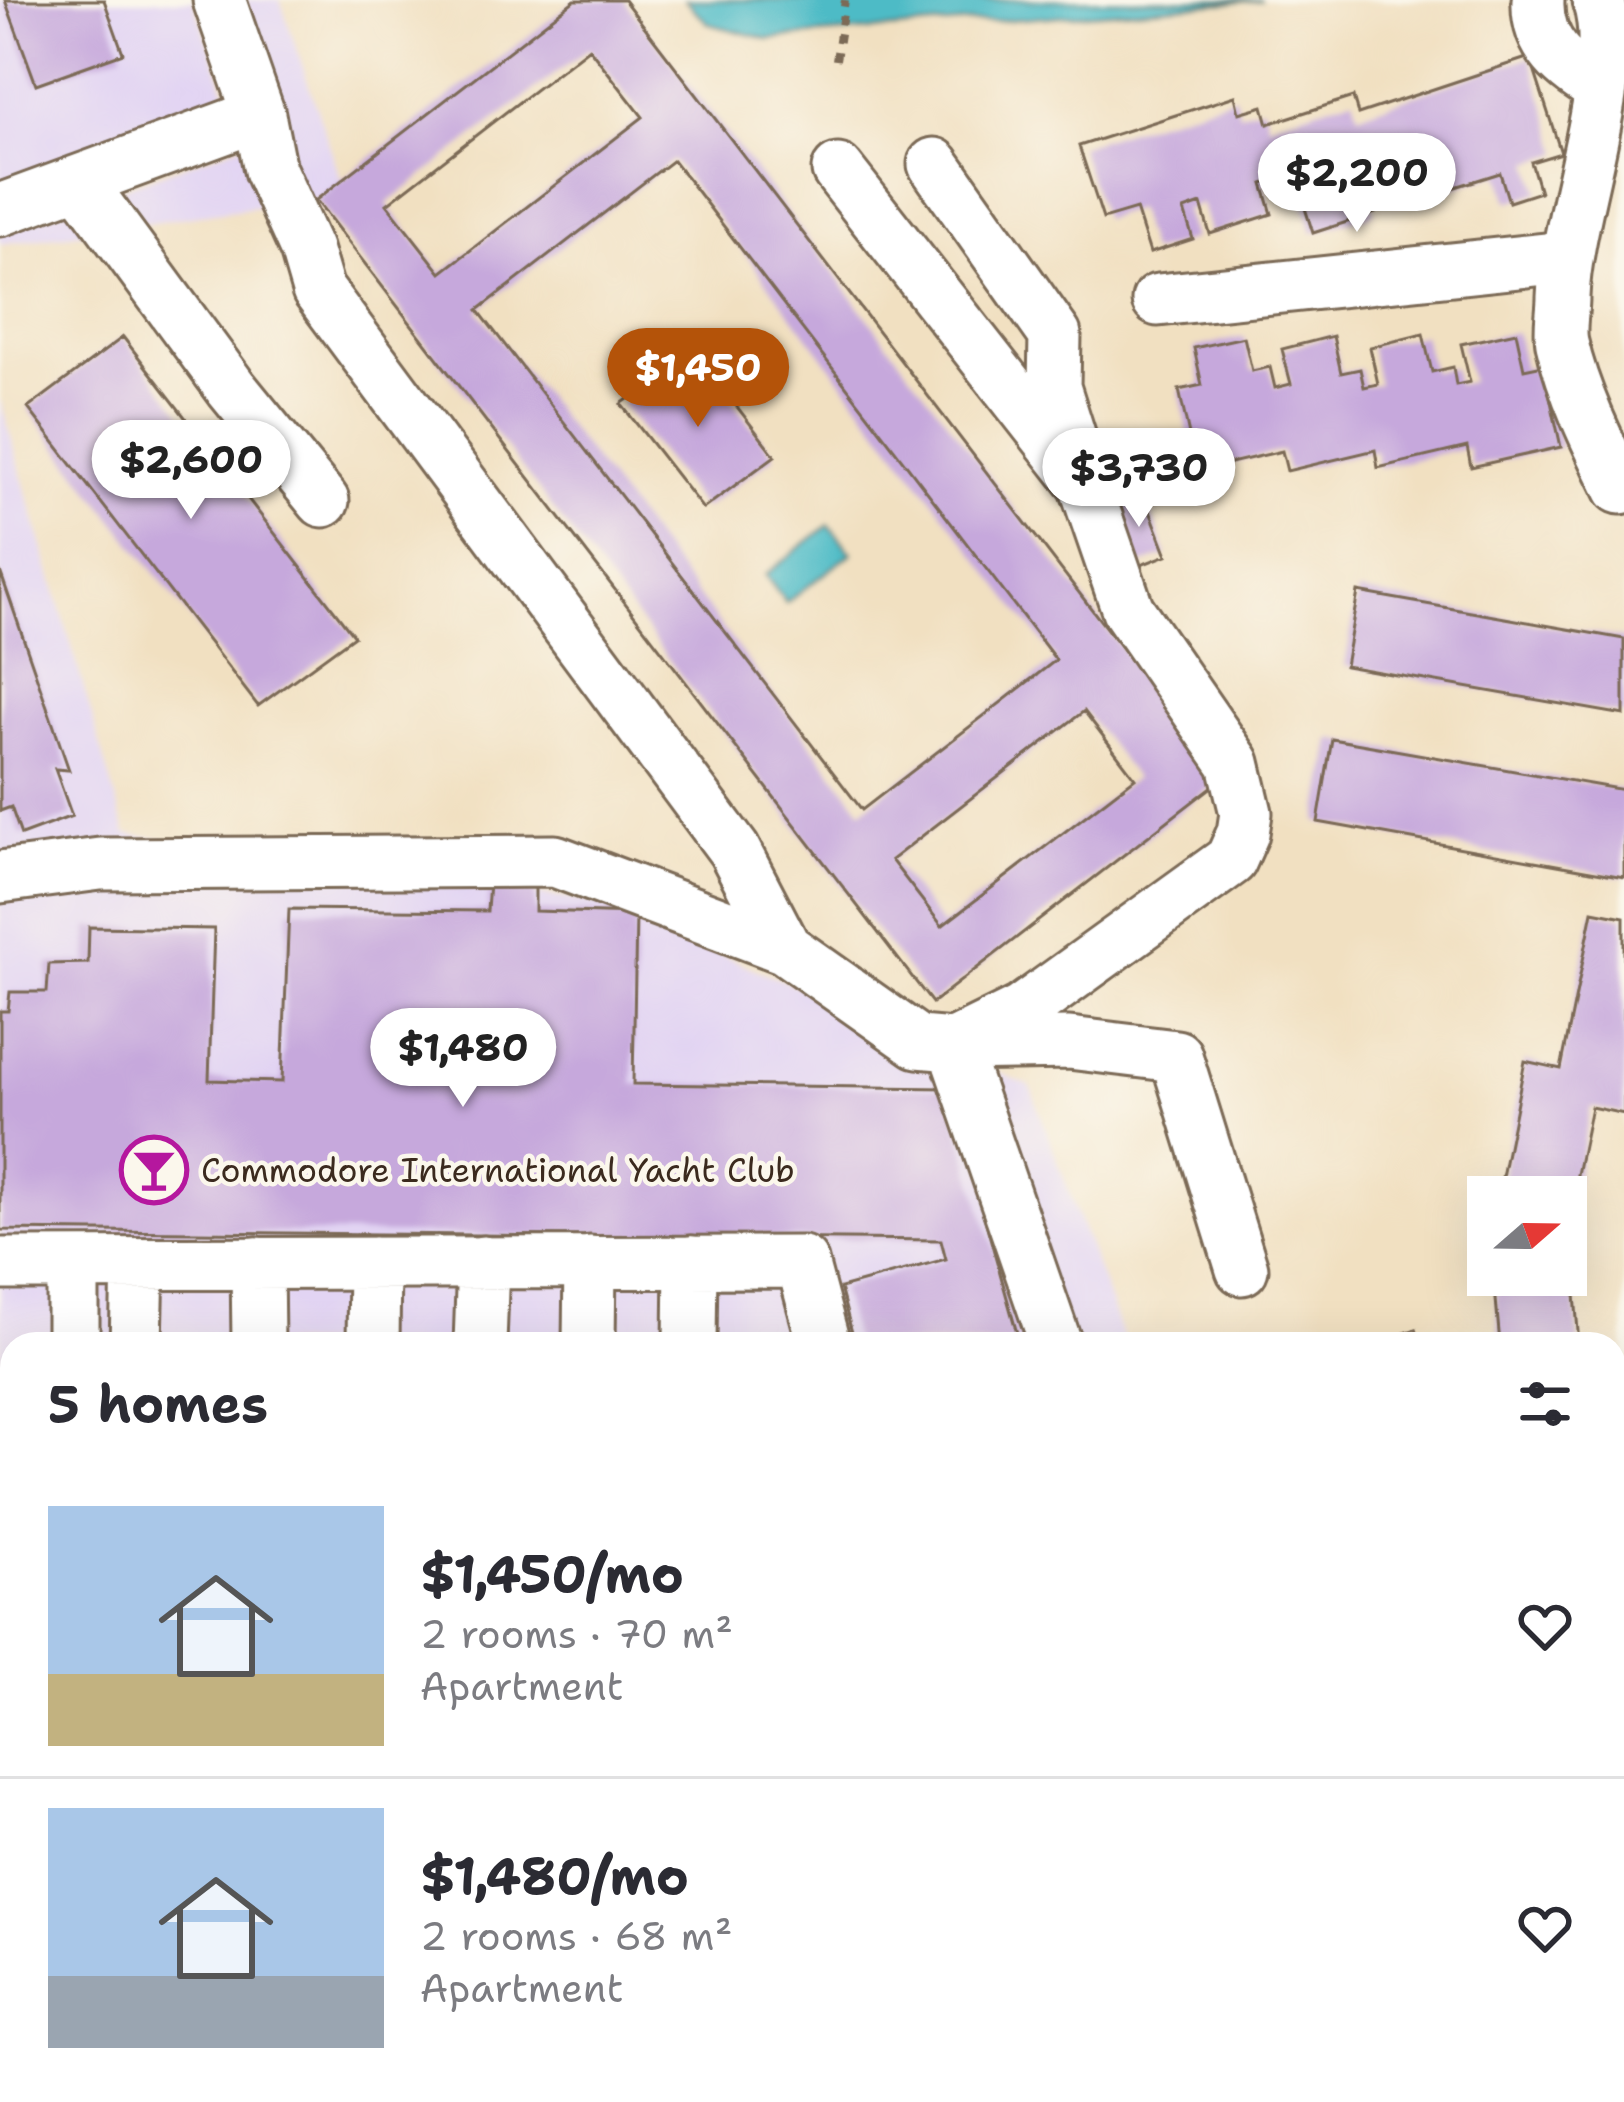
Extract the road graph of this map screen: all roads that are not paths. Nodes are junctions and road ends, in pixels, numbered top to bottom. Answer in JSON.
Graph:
{"nodes":[{"id":1,"x":1538,"y":0,"type":"edge"},
{"id":2,"x":1598,"y":0,"type":"edge"},
{"id":3,"x":227,"y":2,"type":"edge"},
{"id":4,"x":1600,"y":89,"type":"junction"},
{"id":5,"x":260,"y":115,"type":"junction"},
{"id":6,"x":934,"y":164,"type":"dead end"},
{"id":7,"x":838,"y":170,"type":"dead end"},
{"id":8,"x":79,"y":181,"type":"junction"},
{"id":9,"x":0,"y":210,"type":"edge"},
{"id":10,"x":1565,"y":257,"type":"junction"},
{"id":11,"x":1158,"y":300,"type":"dead end"},
{"id":12,"x":1085,"y":485,"type":"junction"},
{"id":13,"x":1624,"y":488,"type":"edge"},
{"id":14,"x":322,"y":501,"type":"dead end"},
{"id":15,"x":0,"y":877,"type":"edge"},
{"id":16,"x":785,"y":948,"type":"junction"},
{"id":17,"x":953,"y":1046,"type":"junction"},
{"id":18,"x":482,"y":1262,"type":"junction"},
{"id":19,"x":590,"y":1262,"type":"junction"},
{"id":20,"x":691,"y":1262,"type":"junction"},
{"id":21,"x":256,"y":1263,"type":"junction"},
{"id":22,"x":374,"y":1263,"type":"junction"},
{"id":23,"x":0,"y":1264,"type":"edge"},
{"id":24,"x":74,"y":1264,"type":"junction"},
{"id":25,"x":137,"y":1264,"type":"junction"},
{"id":26,"x":1242,"y":1269,"type":"dead end"},
{"id":27,"x":73,"y":1332,"type":"edge"},
{"id":28,"x":136,"y":1332,"type":"edge"},
{"id":29,"x":258,"y":1332,"type":"edge"},
{"id":30,"x":373,"y":1332,"type":"edge"},
{"id":31,"x":480,"y":1332,"type":"edge"},
{"id":32,"x":589,"y":1332,"type":"edge"},
{"id":33,"x":690,"y":1332,"type":"edge"},
{"id":34,"x":821,"y":1332,"type":"edge"},
{"id":35,"x":1052,"y":1332,"type":"edge"}],
"edges":[{"from":1,"to":4,"type":"street"},
{"from":2,"to":4,"type":"street"},
{"from":3,"to":5,"type":"street"},
{"from":4,"to":10,"type":"street"},
{"from":5,"to":8,"type":"street"},
{"from":5,"to":16,"type":"street"},
{"from":6,"to":12,"type":"street"},
{"from":7,"to":12,"type":"street"},
{"from":8,"to":9,"type":"street"},
{"from":8,"to":14,"type":"street"},
{"from":10,"to":11,"type":"street"},
{"from":10,"to":13,"type":"street"},
{"from":12,"to":17,"type":"street"},
{"from":15,"to":16,"type":"street"},
{"from":16,"to":17,"type":"street"},
{"from":17,"to":26,"type":"street"},
{"from":17,"to":35,"type":"street"},
{"from":18,"to":19,"type":"street"},
{"from":18,"to":22,"type":"street"},
{"from":18,"to":31,"type":"street"},
{"from":19,"to":20,"type":"street"},
{"from":19,"to":32,"type":"street"},
{"from":20,"to":33,"type":"street"},
{"from":20,"to":34,"type":"street"},
{"from":21,"to":22,"type":"street"},
{"from":21,"to":25,"type":"street"},
{"from":21,"to":29,"type":"street"},
{"from":22,"to":30,"type":"street"},
{"from":23,"to":24,"type":"street"},
{"from":24,"to":25,"type":"street"},
{"from":24,"to":27,"type":"street"},
{"from":25,"to":28,"type":"street"}]}
